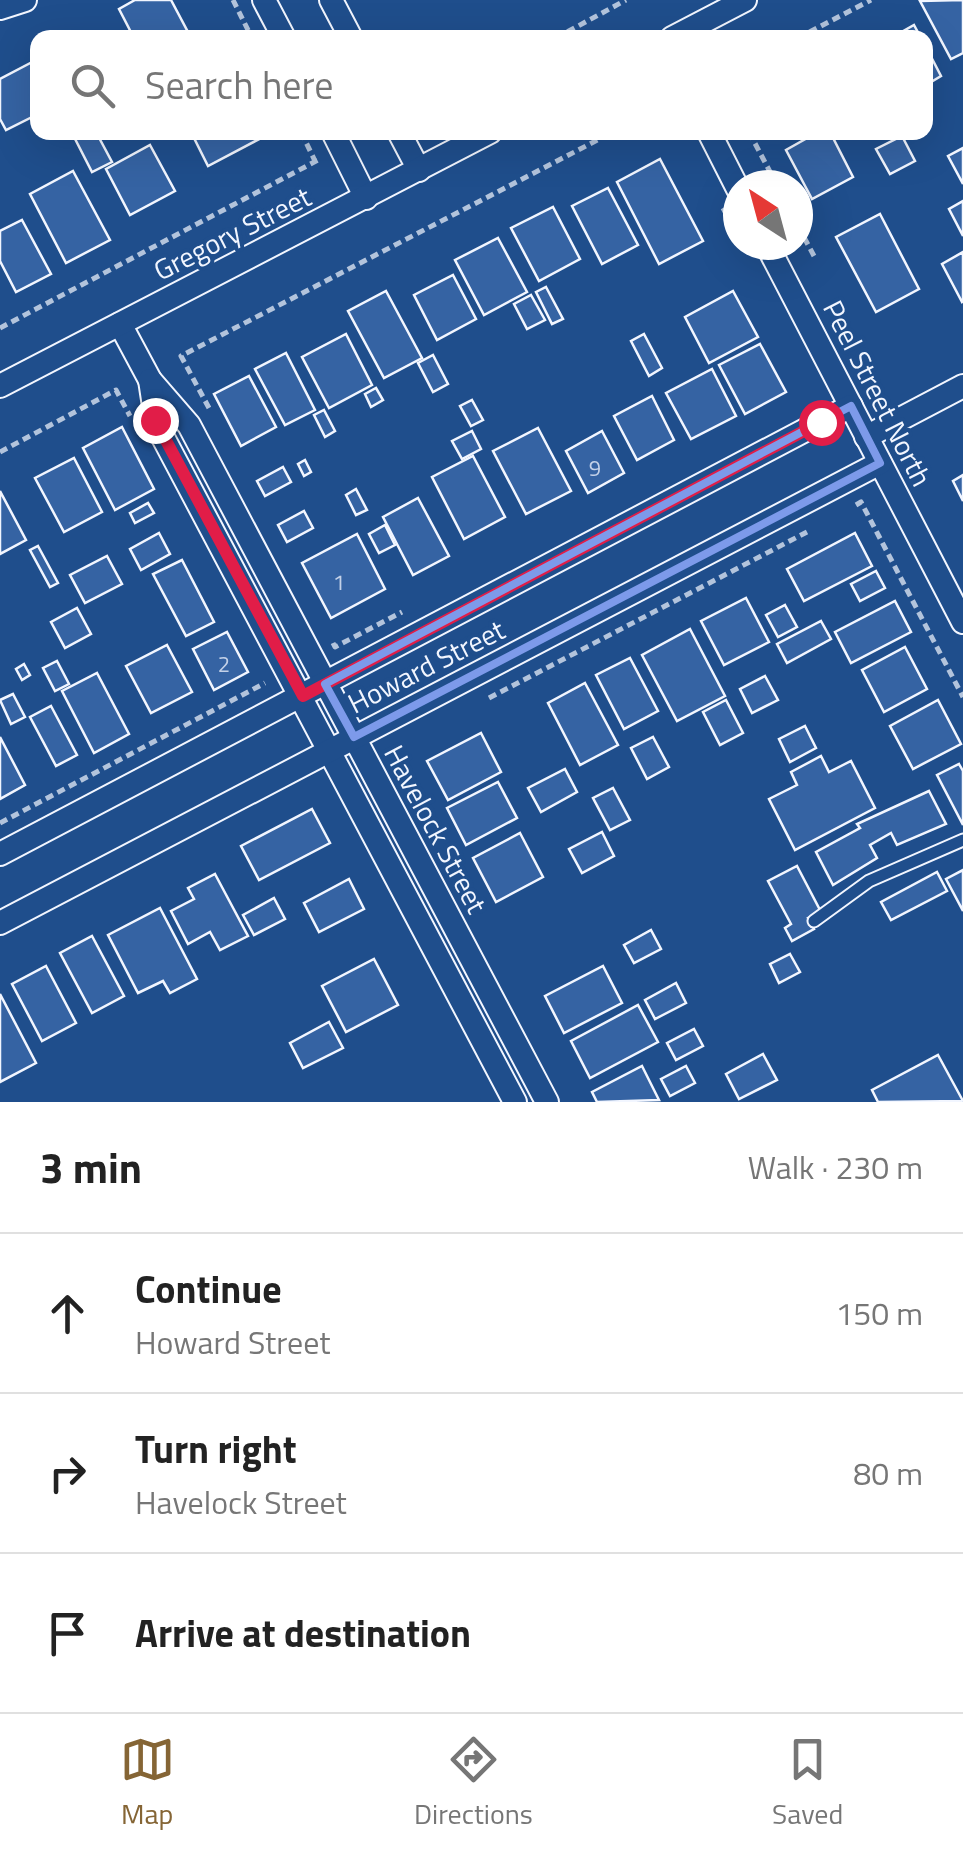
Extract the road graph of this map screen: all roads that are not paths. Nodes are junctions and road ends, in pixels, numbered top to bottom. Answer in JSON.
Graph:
{"nodes":[{"id":1,"x":26,"y":0,"type":"edge"},
{"id":2,"x":264,"y":0,"type":"edge"},
{"id":3,"x":331,"y":0,"type":"edge"},
{"id":4,"x":744,"y":0,"type":"edge"},
{"id":5,"x":0,"y":8,"type":"edge"},
{"id":6,"x":280,"y":30,"type":"edge"},
{"id":7,"x":346,"y":30,"type":"edge"},
{"id":8,"x":687,"y":30,"type":"edge"},
{"id":9,"x":337,"y":140,"type":"edge"},
{"id":10,"x":404,"y":140,"type":"edge"},
{"id":11,"x":475,"y":140,"type":"edge"},
{"id":12,"x":713,"y":140,"type":"edge"},
{"id":13,"x":418,"y":170,"type":"junction"},
{"id":14,"x":728,"y":170,"type":"edge"},
{"id":15,"x":366,"y":198,"type":"junction"},
{"id":16,"x":775,"y":260,"type":"edge"},
{"id":17,"x":120,"y":324,"type":"junction"},
{"id":18,"x":150,"y":380,"type":"junction"},
{"id":19,"x":0,"y":386,"type":"edge"},
{"id":20,"x":963,"y":386,"type":"edge"},
{"id":21,"x":851,"y":406,"type":"junction"},
{"id":22,"x":866,"y":437,"type":"junction"},
{"id":23,"x":880,"y":463,"type":"junction"},
{"id":24,"x":963,"y":622,"type":"edge"},
{"id":25,"x":326,"y":684,"type":"junction"},
{"id":26,"x":303,"y":696,"type":"junction"},
{"id":27,"x":354,"y":737,"type":"junction"},
{"id":28,"x":331,"y":749,"type":"junction"},
{"id":29,"x":963,"y":840,"type":"edge"},
{"id":30,"x":0,"y":854,"type":"edge"},
{"id":31,"x":814,"y":921,"type":"dead end"},
{"id":32,"x":0,"y":924,"type":"edge"},
{"id":33,"x":515,"y":1102,"type":"edge"},
{"id":34,"x":547,"y":1102,"type":"edge"}],
"edges":[{"from":1,"to":5,"type":"street"},
{"from":2,"to":6,"type":"street"},
{"from":3,"to":7,"type":"street"},
{"from":4,"to":8,"type":"street"},
{"from":9,"to":15,"type":"street"},
{"from":10,"to":13,"type":"street"},
{"from":11,"to":13,"type":"street","name":"Gregory Street"},
{"from":12,"to":14,"type":"street"},
{"from":13,"to":15,"type":"street","name":"Gregory Street"},
{"from":15,"to":17,"type":"street","name":"Gregory Street"},
{"from":16,"to":21,"type":"street","name":"Peel Street North"},
{"from":17,"to":18,"type":"street","name":"Havelock Street"},
{"from":17,"to":19,"type":"street","name":"Gregory Street"},
{"from":18,"to":25,"type":"street","name":"Havelock Street"},
{"from":18,"to":26,"type":"street","name":"Havelock Street"},
{"from":20,"to":22,"type":"street"},
{"from":21,"to":22,"type":"street","name":"Peel Street North"},
{"from":21,"to":25,"type":"street","name":"Howard Street"},
{"from":22,"to":23,"type":"street","name":"Peel Street North"},
{"from":23,"to":24,"type":"street","name":"Peel Street North"},
{"from":23,"to":27,"type":"street","name":"Howard Street"},
{"from":25,"to":26,"type":"street","name":"Howard Street"},
{"from":25,"to":27,"type":"street","name":"Havelock Street"},
{"from":26,"to":28,"type":"street","name":"Havelock Street"},
{"from":26,"to":30,"type":"street","name":"Howard Street"},
{"from":27,"to":28,"type":"street","name":"Howard Street"},
{"from":27,"to":34,"type":"street","name":"Havelock Street"},
{"from":28,"to":32,"type":"street","name":"Howard Street"},
{"from":28,"to":33,"type":"street","name":"Havelock Street"},
{"from":29,"to":31,"type":"lane"}]}
